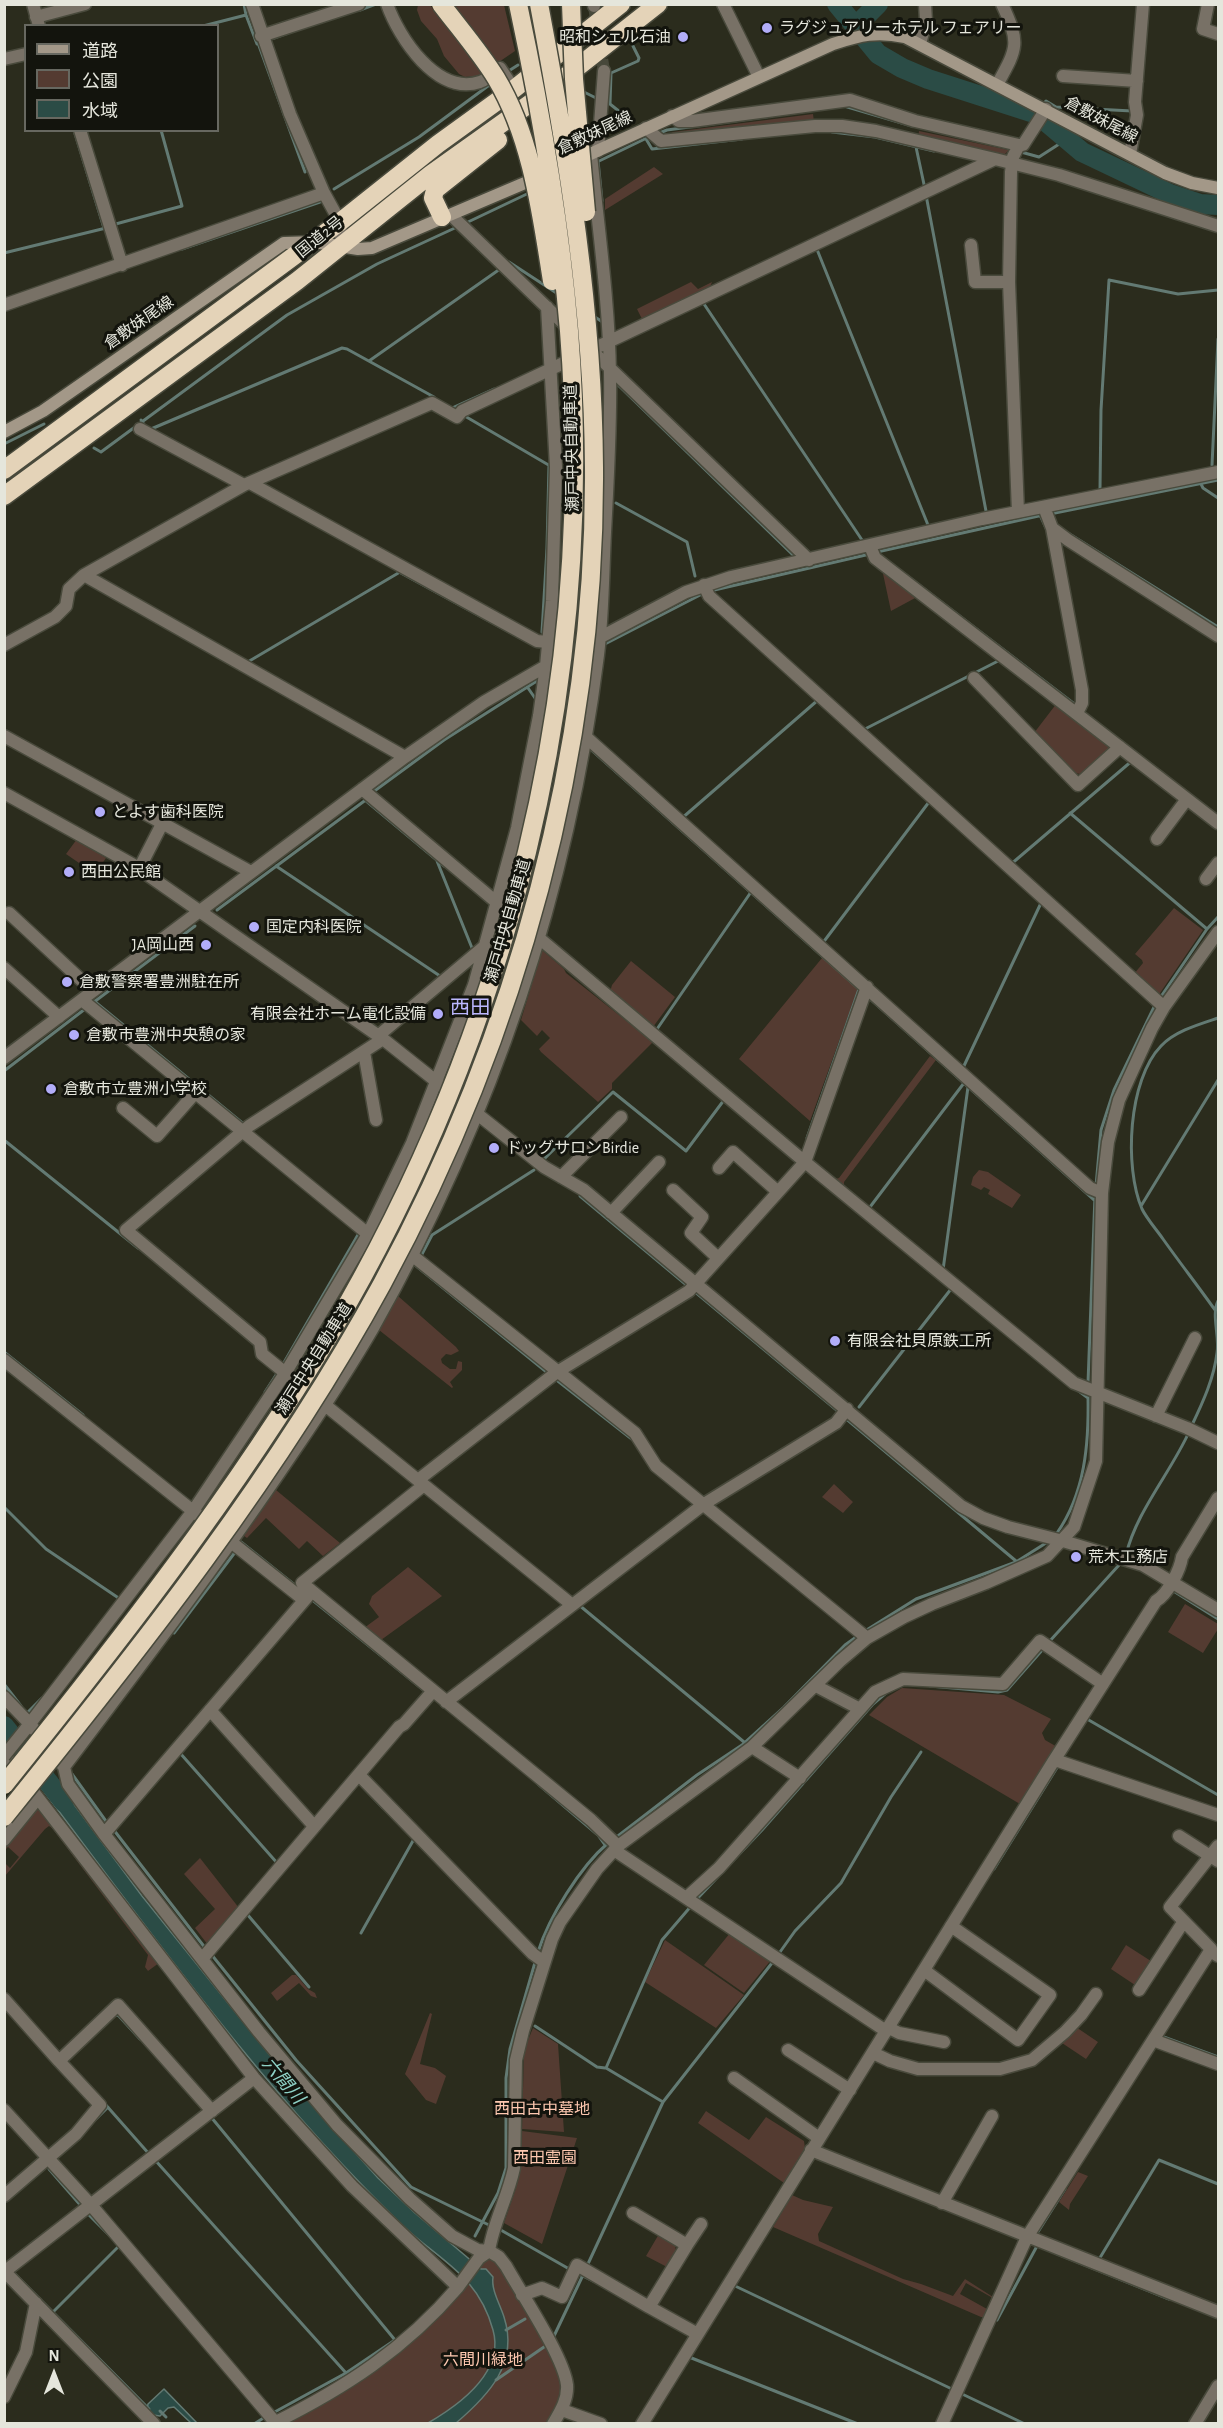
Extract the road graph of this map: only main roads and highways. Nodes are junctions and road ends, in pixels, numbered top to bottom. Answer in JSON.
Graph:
{"nodes":[{"id":1,"x":441,"y":4,"type":"edge"},
{"id":2,"x":518,"y":4,"type":"edge"},
{"id":3,"x":539,"y":4,"type":"edge"},
{"id":4,"x":571,"y":4,"type":"edge"},
{"id":5,"x":621,"y":4,"type":"edge"},
{"id":6,"x":658,"y":4,"type":"edge"},
{"id":7,"x":546,"y":92,"type":"junction"},
{"id":8,"x":1218,"y":188,"type":"edge"},
{"id":9,"x":447,"y":217,"type":"junction"},
{"id":10,"x":314,"y":242,"type":"junction"},
{"id":11,"x":342,"y":246,"type":"junction"},
{"id":12,"x":588,"y":344,"type":"junction"},
{"id":13,"x":4,"y":432,"type":"edge"},
{"id":14,"x":4,"y":470,"type":"edge"},
{"id":15,"x":574,"y":470,"type":"junction"},
{"id":16,"x":4,"y":496,"type":"edge"},
{"id":17,"x":4,"y":1785,"type":"edge"},
{"id":18,"x":4,"y":1817,"type":"edge"}],
"edges":[{"from":1,"to":15,"type":"highway","bridge":true},
{"from":2,"to":15,"type":"highway","name":"瀬戸中央自動車道","bridge":true},
{"from":3,"to":12,"type":"highway","name":"瀬戸中央自動車道","bridge":true},
{"from":4,"to":12,"type":"highway","bridge":true},
{"from":5,"to":10,"type":"highway","name":"国道2号"},
{"from":6,"to":7,"type":"highway","name":"国道2号"},
{"from":7,"to":9,"type":"highway"},
{"from":7,"to":11,"type":"highway","name":"国道2号"},
{"from":8,"to":9,"type":"main road","name":"倉敷妹尾線"},
{"from":9,"to":11,"type":"main road","name":"倉敷妹尾線"},
{"from":10,"to":11,"type":"main road","name":"倉敷妹尾線"},
{"from":10,"to":13,"type":"main road","name":"倉敷妹尾線"},
{"from":10,"to":14,"type":"highway","name":"国道2号"},
{"from":11,"to":16,"type":"highway","name":"国道2号"},
{"from":12,"to":18,"type":"highway","name":"瀬戸中央自動車道","bridge":true},
{"from":15,"to":17,"type":"highway","name":"瀬戸中央自動車道","bridge":true}]}
